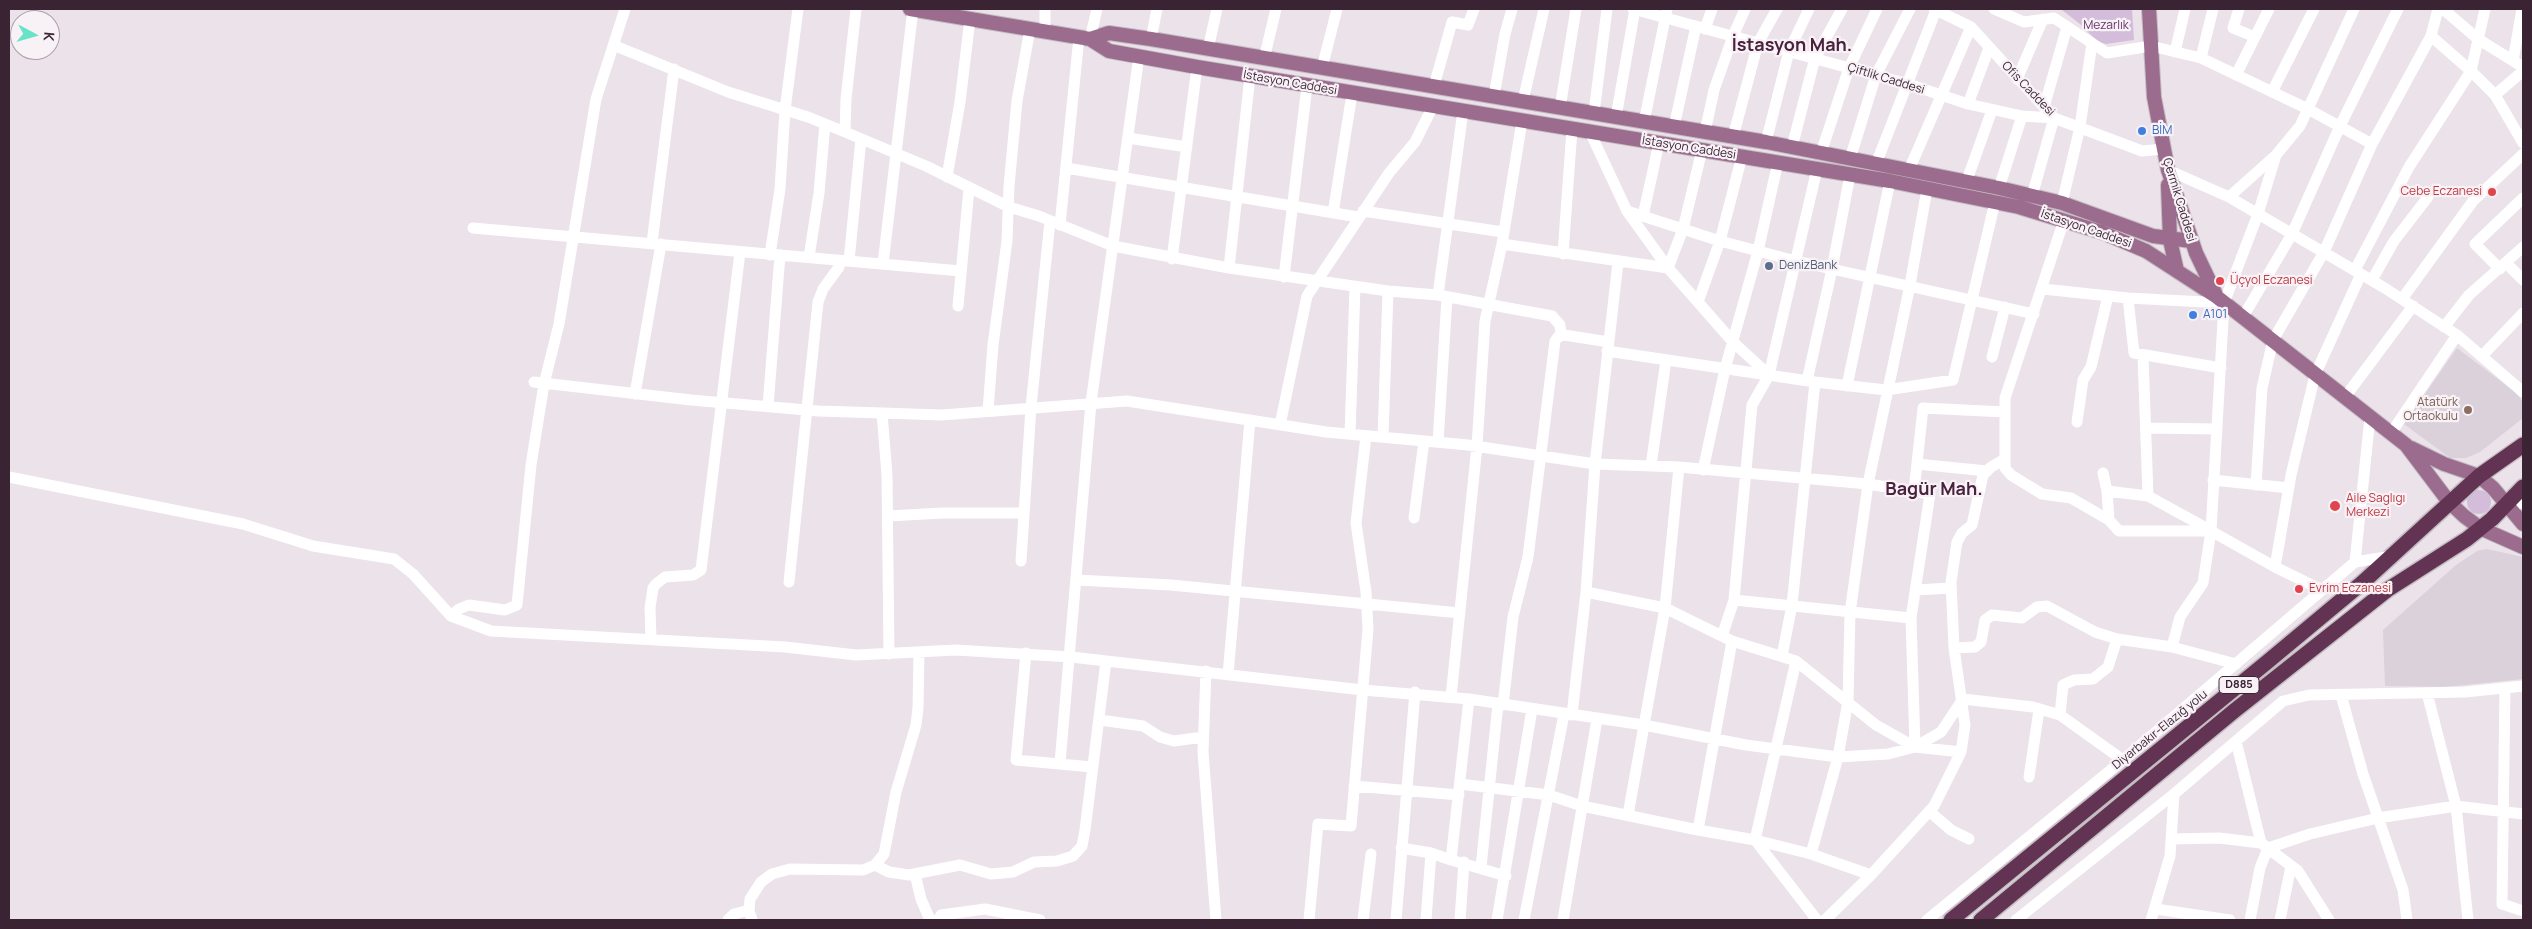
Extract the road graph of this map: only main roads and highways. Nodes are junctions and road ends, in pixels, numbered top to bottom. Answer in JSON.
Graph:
{"nodes":[{"id":1,"x":916,"y":9,"type":"edge"},
{"id":2,"x":2149,"y":9,"type":"edge"},
{"id":3,"x":976,"y":16,"type":"edge"},
{"id":4,"x":1085,"y":38,"type":"junction"},
{"id":5,"x":2168,"y":170,"type":"junction"},
{"id":6,"x":2170,"y":240,"type":"junction"},
{"id":7,"x":2192,"y":241,"type":"junction"},
{"id":8,"x":2177,"y":271,"type":"junction"},
{"id":9,"x":2221,"y":300,"type":"junction"},
{"id":10,"x":2523,"y":444,"type":"edge"},
{"id":11,"x":2406,"y":445,"type":"junction"},
{"id":12,"x":2479,"y":476,"type":"junction"},
{"id":13,"x":2523,"y":487,"type":"edge"},
{"id":14,"x":2449,"y":502,"type":"junction"},
{"id":15,"x":2509,"y":507,"type":"junction"},
{"id":16,"x":2523,"y":524,"type":"edge"},
{"id":17,"x":2480,"y":528,"type":"junction"},
{"id":18,"x":2523,"y":547,"type":"edge"},
{"id":19,"x":1950,"y":920,"type":"edge"},
{"id":20,"x":1981,"y":920,"type":"edge"}],
"edges":[{"from":1,"to":3,"type":"main road","name":"İstasyon Caddesi"},
{"from":2,"to":5,"type":"main road","name":"Çermik Caddesi"},
{"from":3,"to":4,"type":"main road","name":"İstasyon Caddesi"},
{"from":4,"to":6,"type":"main road"},
{"from":4,"to":8,"type":"main road","name":"İstasyon Caddesi"},
{"from":5,"to":6,"type":"main road"},
{"from":5,"to":7,"type":"main road","name":"Çermik Caddesi"},
{"from":6,"to":7,"type":"main road"},
{"from":6,"to":8,"type":"main road"},
{"from":7,"to":9,"type":"main road","name":"Çermik Caddesi"},
{"from":8,"to":9,"type":"main road","name":"İstasyon Caddesi"},
{"from":9,"to":11,"type":"main road","name":"İstasyon Caddesi"},
{"from":10,"to":12,"type":"highway","name":"Diyarbakır-Elazığ yolu","number":"D885"},
{"from":11,"to":12,"type":"main road"},
{"from":11,"to":14,"type":"main road"},
{"from":12,"to":14,"type":"highway","name":"Diyarbakır-Elazığ yolu","number":"D885"},
{"from":12,"to":15,"type":"main road"},
{"from":13,"to":15,"type":"highway","number":"D885"},
{"from":14,"to":17,"type":"main road"},
{"from":14,"to":19,"type":"highway","name":"Diyarbakır-Elazığ yolu","number":"D885"},
{"from":15,"to":16,"type":"main road"},
{"from":15,"to":17,"type":"highway","number":"D885"},
{"from":17,"to":18,"type":"main road"},
{"from":17,"to":20,"type":"highway","number":"D885"}]}
